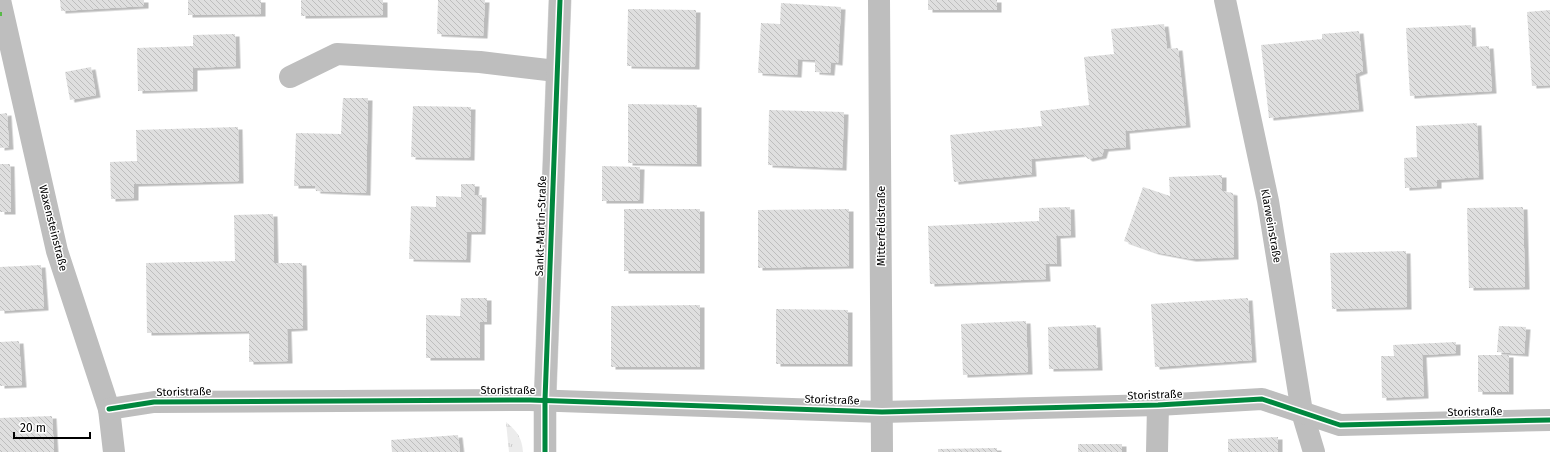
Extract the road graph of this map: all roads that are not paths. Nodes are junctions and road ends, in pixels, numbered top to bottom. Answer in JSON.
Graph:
{"nodes":[{"id":1,"x":0,"y":0,"type":"edge"},
{"id":2,"x":560,"y":0,"type":"edge"},
{"id":3,"x":879,"y":0,"type":"edge"},
{"id":4,"x":1225,"y":0,"type":"edge"},
{"id":5,"x":556,"y":71,"type":"junction"},
{"id":6,"x":290,"y":77,"type":"dead end"},
{"id":7,"x":545,"y":400,"type":"junction"},
{"id":8,"x":1158,"y":406,"type":"junction"},
{"id":9,"x":109,"y":409,"type":"junction"},
{"id":10,"x":882,"y":412,"type":"junction"},
{"id":11,"x":1302,"y":412,"type":"junction"},
{"id":12,"x":1550,"y":420,"type":"edge"},
{"id":13,"x":114,"y":452,"type":"edge"},
{"id":14,"x":546,"y":452,"type":"edge"},
{"id":15,"x":882,"y":452,"type":"edge"},
{"id":16,"x":1157,"y":452,"type":"edge"},
{"id":17,"x":1314,"y":452,"type":"edge"}],
"edges":[{"from":1,"to":9,"type":"street","name":"Waxensteinstraße"},
{"from":2,"to":5,"type":"street","name":"Sankt-Martin-Straße"},
{"from":3,"to":10,"type":"street","name":"Mitterfeldstraße"},
{"from":4,"to":11,"type":"street","name":"Klarweinstraße"},
{"from":5,"to":6,"type":"street"},
{"from":5,"to":7,"type":"street","name":"Sankt-Martin-Straße"},
{"from":7,"to":9,"type":"street","name":"Storistraße"},
{"from":7,"to":10,"type":"street","name":"Storistraße"},
{"from":7,"to":14,"type":"street","name":"Sankt-Martin-Straße"},
{"from":8,"to":10,"type":"street","name":"Storistraße"},
{"from":8,"to":11,"type":"street","name":"Storistraße"},
{"from":8,"to":16,"type":"street"},
{"from":9,"to":13,"type":"street","name":"Waxensteinstraße"},
{"from":10,"to":15,"type":"street","name":"Mitterfeldstraße"},
{"from":11,"to":12,"type":"street","name":"Storistraße"},
{"from":11,"to":17,"type":"street","name":"Klarweinstraße"}]}
